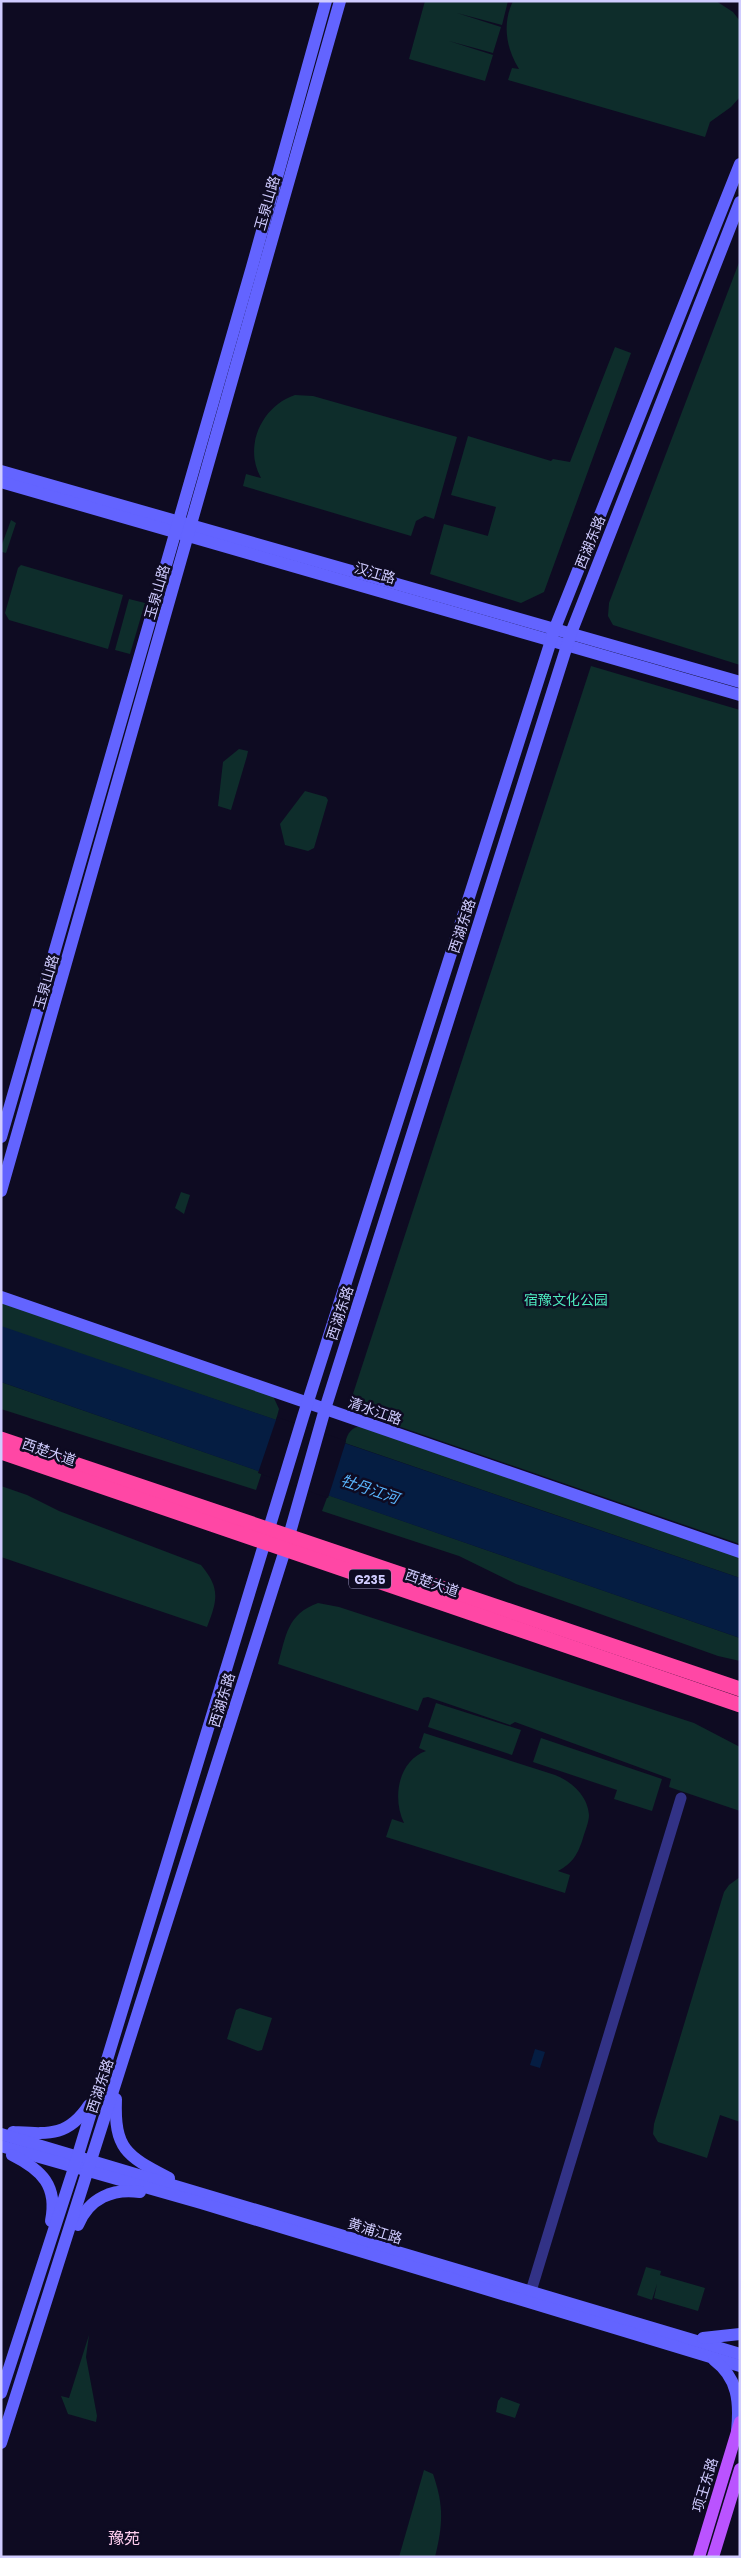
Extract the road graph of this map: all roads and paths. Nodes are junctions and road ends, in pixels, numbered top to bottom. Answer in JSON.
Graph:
{"nodes":[{"id":1,"x":326,"y":1,"type":"edge"},
{"id":2,"x":340,"y":1,"type":"edge"},
{"id":3,"x":740,"y":164,"type":"edge"},
{"id":4,"x":740,"y":202,"type":"edge"},
{"id":5,"x":1,"y":471,"type":"edge"},
{"id":6,"x":1,"y":482,"type":"edge"},
{"id":7,"x":177,"y":527,"type":"junction"},
{"id":8,"x":190,"y":530,"type":"junction"},
{"id":9,"x":553,"y":634,"type":"junction"},
{"id":10,"x":569,"y":638,"type":"junction"},
{"id":11,"x":740,"y":682,"type":"edge"},
{"id":12,"x":740,"y":695,"type":"edge"},
{"id":13,"x":1,"y":1136,"type":"edge"},
{"id":14,"x":1,"y":1191,"type":"edge"},
{"id":15,"x":1,"y":1298,"type":"edge"},
{"id":16,"x":308,"y":1403,"type":"junction"},
{"id":17,"x":325,"y":1409,"type":"junction"},
{"id":18,"x":1,"y":1439,"type":"edge"},
{"id":19,"x":1,"y":1452,"type":"edge"},
{"id":20,"x":265,"y":1536,"type":"junction"},
{"id":21,"x":286,"y":1544,"type":"junction"},
{"id":22,"x":740,"y":1552,"type":"edge"},
{"id":23,"x":740,"y":1689,"type":"edge"},
{"id":24,"x":740,"y":1705,"type":"edge"},
{"id":25,"x":681,"y":1798,"type":"dead end"},
{"id":26,"x":108,"y":2055,"type":"junction"},
{"id":27,"x":125,"y":2059,"type":"junction"},
{"id":28,"x":1,"y":2133,"type":"edge"},
{"id":29,"x":1,"y":2148,"type":"edge"},
{"id":30,"x":75,"y":2162,"type":"junction"},
{"id":31,"x":91,"y":2166,"type":"junction"},
{"id":32,"x":202,"y":2199,"type":"junction"},
{"id":33,"x":37,"y":2282,"type":"junction"},
{"id":34,"x":52,"y":2287,"type":"junction"},
{"id":35,"x":528,"y":2297,"type":"junction"},
{"id":36,"x":740,"y":2334,"type":"edge"},
{"id":37,"x":688,"y":2343,"type":"junction"},
{"id":38,"x":740,"y":2354,"type":"edge"},
{"id":39,"x":740,"y":2366,"type":"edge"},
{"id":40,"x":1,"y":2393,"type":"edge"},
{"id":41,"x":738,"y":2426,"type":"edge"},
{"id":42,"x":1,"y":2443,"type":"edge"},
{"id":43,"x":740,"y":2470,"type":"edge"},
{"id":44,"x":699,"y":2557,"type":"edge"},
{"id":45,"x":713,"y":2557,"type":"edge"}],
"edges":[{"from":1,"to":7,"type":"street","name":"玉泉山路"},
{"from":2,"to":8,"type":"street","name":"玉泉山路"},
{"from":3,"to":9,"type":"street","name":"西湖东路"},
{"from":4,"to":10,"type":"street","name":"西湖东路"},
{"from":5,"to":7,"type":"street","name":"汉江路"},
{"from":6,"to":7,"type":"street","name":"汉江路"},
{"from":7,"to":8,"type":"street","name":"汉江路"},
{"from":7,"to":13,"type":"street","name":"玉泉山路"},
{"from":8,"to":9,"type":"street","name":"汉江路"},
{"from":8,"to":14,"type":"street","name":"玉泉山路"},
{"from":9,"to":10,"type":"street","name":"汉江路"},
{"from":9,"to":16,"type":"street","name":"西湖东路"},
{"from":10,"to":11,"type":"street","name":"汉江路"},
{"from":10,"to":12,"type":"street","name":"汉江路"},
{"from":10,"to":17,"type":"street","name":"西湖东路"},
{"from":15,"to":16,"type":"street","name":"清水江路"},
{"from":16,"to":17,"type":"street","name":"清水江路"},
{"from":16,"to":20,"type":"street","name":"西湖东路"},
{"from":17,"to":21,"type":"street","name":"西湖东路"},
{"from":17,"to":22,"type":"street","name":"清水江路"},
{"from":18,"to":20,"type":"highway","name":"西楚大道","number":"G235"},
{"from":19,"to":20,"type":"highway","name":"西楚大道","number":"G235"},
{"from":20,"to":21,"type":"highway","name":"西楚大道","number":"G235"},
{"from":20,"to":26,"type":"street","name":"西湖东路"},
{"from":21,"to":23,"type":"highway","name":"西楚大道","number":"G235"},
{"from":21,"to":24,"type":"highway","name":"西楚大道","number":"G235"},
{"from":21,"to":27,"type":"street","name":"西湖东路"},
{"from":25,"to":35,"type":"street"},
{"from":26,"to":28,"type":"street"},
{"from":26,"to":30,"type":"street","name":"西湖东路"},
{"from":27,"to":31,"type":"street","name":"西湖东路"},
{"from":27,"to":32,"type":"street"},
{"from":28,"to":30,"type":"street","name":"黄浦江路"},
{"from":29,"to":30,"type":"street","name":"黄浦江路"},
{"from":29,"to":33,"type":"street"},
{"from":30,"to":31,"type":"street","name":"黄浦江路"},
{"from":30,"to":33,"type":"street","name":"西湖东路"},
{"from":31,"to":32,"type":"street","name":"黄浦江路"},
{"from":31,"to":34,"type":"street","name":"西湖东路"},
{"from":32,"to":34,"type":"street"},
{"from":32,"to":35,"type":"street","name":"黄浦江路"},
{"from":33,"to":40,"type":"street","name":"西湖东路"},
{"from":34,"to":42,"type":"street","name":"西湖东路"},
{"from":35,"to":37,"type":"street","name":"黄浦江路"},
{"from":36,"to":37,"type":"street"},
{"from":37,"to":38,"type":"street","name":"黄浦江路"},
{"from":37,"to":39,"type":"street","name":"黄浦江路"},
{"from":37,"to":41,"type":"street"},
{"from":41,"to":44,"type":"main road","name":"项王东路"},
{"from":43,"to":45,"type":"main road","name":"项王东路"}]}
